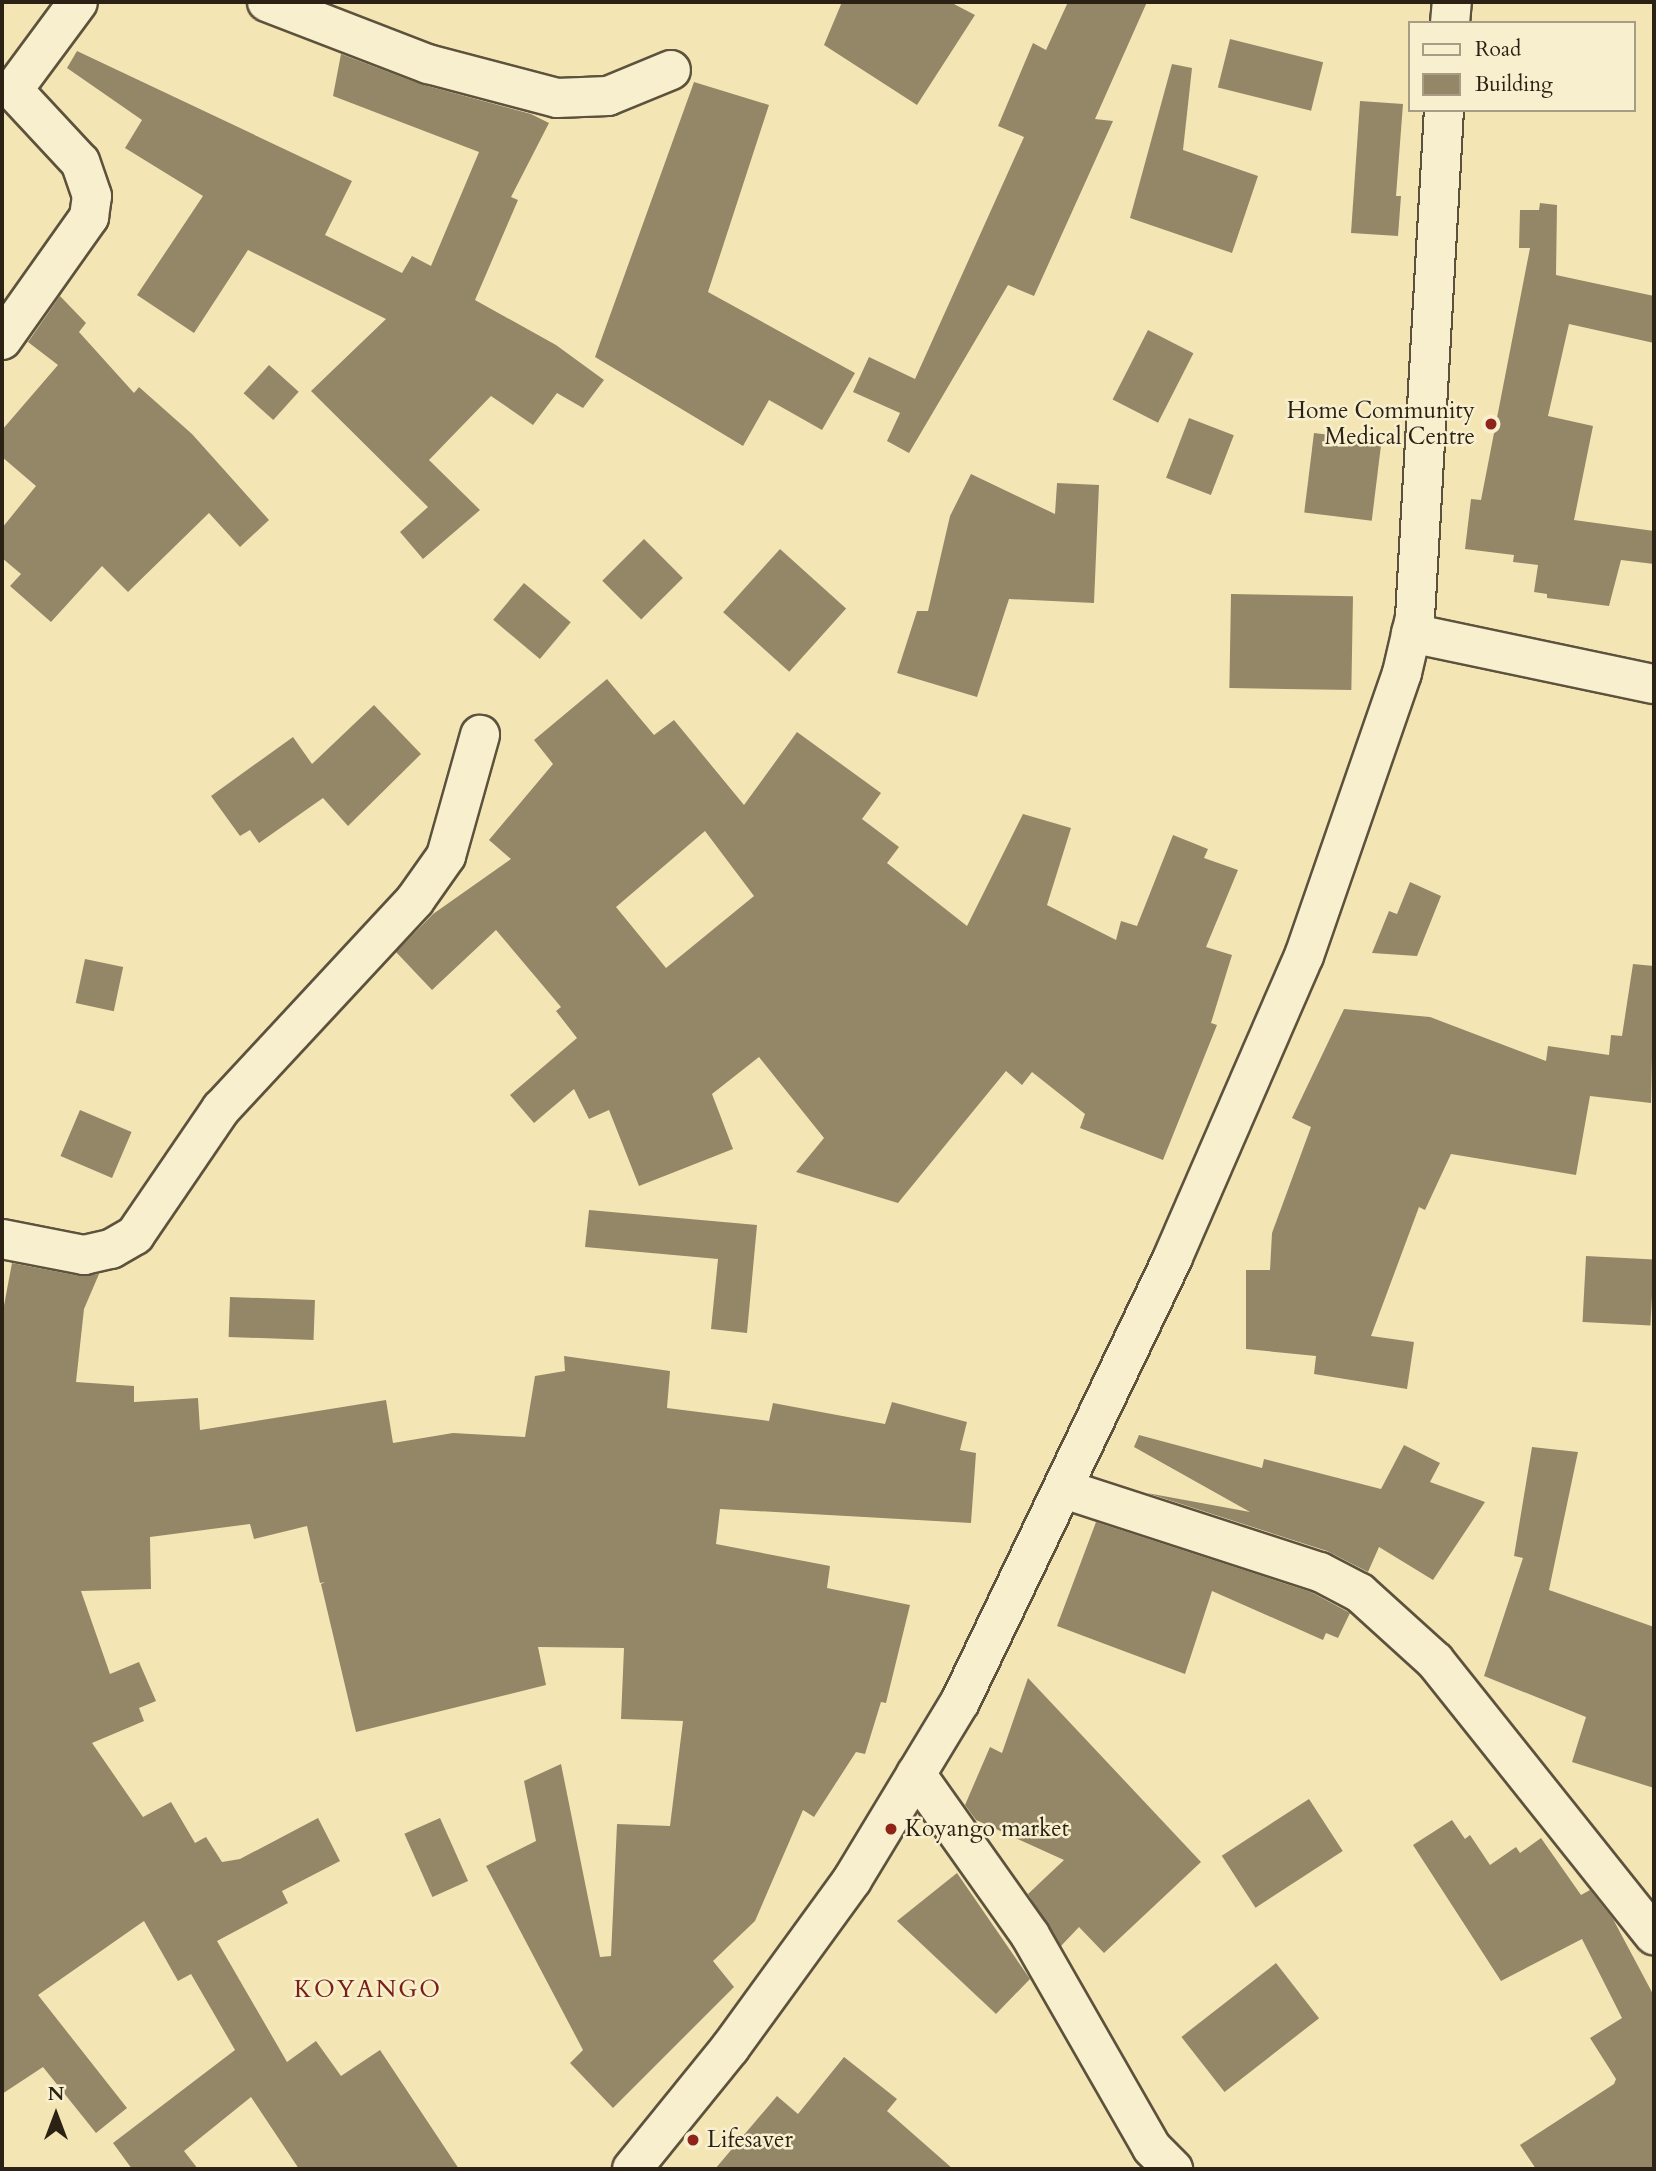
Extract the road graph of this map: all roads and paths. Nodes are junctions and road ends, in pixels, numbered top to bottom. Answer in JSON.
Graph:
{"nodes":[{"id":1,"x":78,"y":2,"type":"edge"},
{"id":2,"x":267,"y":2,"type":"edge"},
{"id":3,"x":1452,"y":2,"type":"edge"},
{"id":4,"x":1450,"y":21,"type":"edge"},
{"id":5,"x":671,"y":70,"type":"dead end"},
{"id":6,"x":8,"y":84,"type":"edge"},
{"id":7,"x":1444,"y":112,"type":"edge"},
{"id":8,"x":2,"y":340,"type":"edge"},
{"id":9,"x":1411,"y":634,"type":"junction"},
{"id":10,"x":1654,"y":684,"type":"edge"},
{"id":11,"x":480,"y":735,"type":"dead end"},
{"id":12,"x":2,"y":1239,"type":"edge"},
{"id":13,"x":1064,"y":1489,"type":"junction"},
{"id":14,"x":916,"y":1774,"type":"junction"},
{"id":15,"x":1654,"y":1936,"type":"edge"},
{"id":16,"x":632,"y":2169,"type":"edge"},
{"id":17,"x":1173,"y":2169,"type":"edge"}],
"edges":[{"from":1,"to":6,"type":"street"},
{"from":2,"to":5,"type":"street"},
{"from":3,"to":4,"type":"street"},
{"from":6,"to":8,"type":"street"},
{"from":7,"to":9,"type":"street"},
{"from":9,"to":10,"type":"street"},
{"from":9,"to":13,"type":"street"},
{"from":11,"to":12,"type":"street"},
{"from":13,"to":14,"type":"street"},
{"from":13,"to":15,"type":"street"},
{"from":14,"to":16,"type":"street"},
{"from":14,"to":17,"type":"street"}]}
